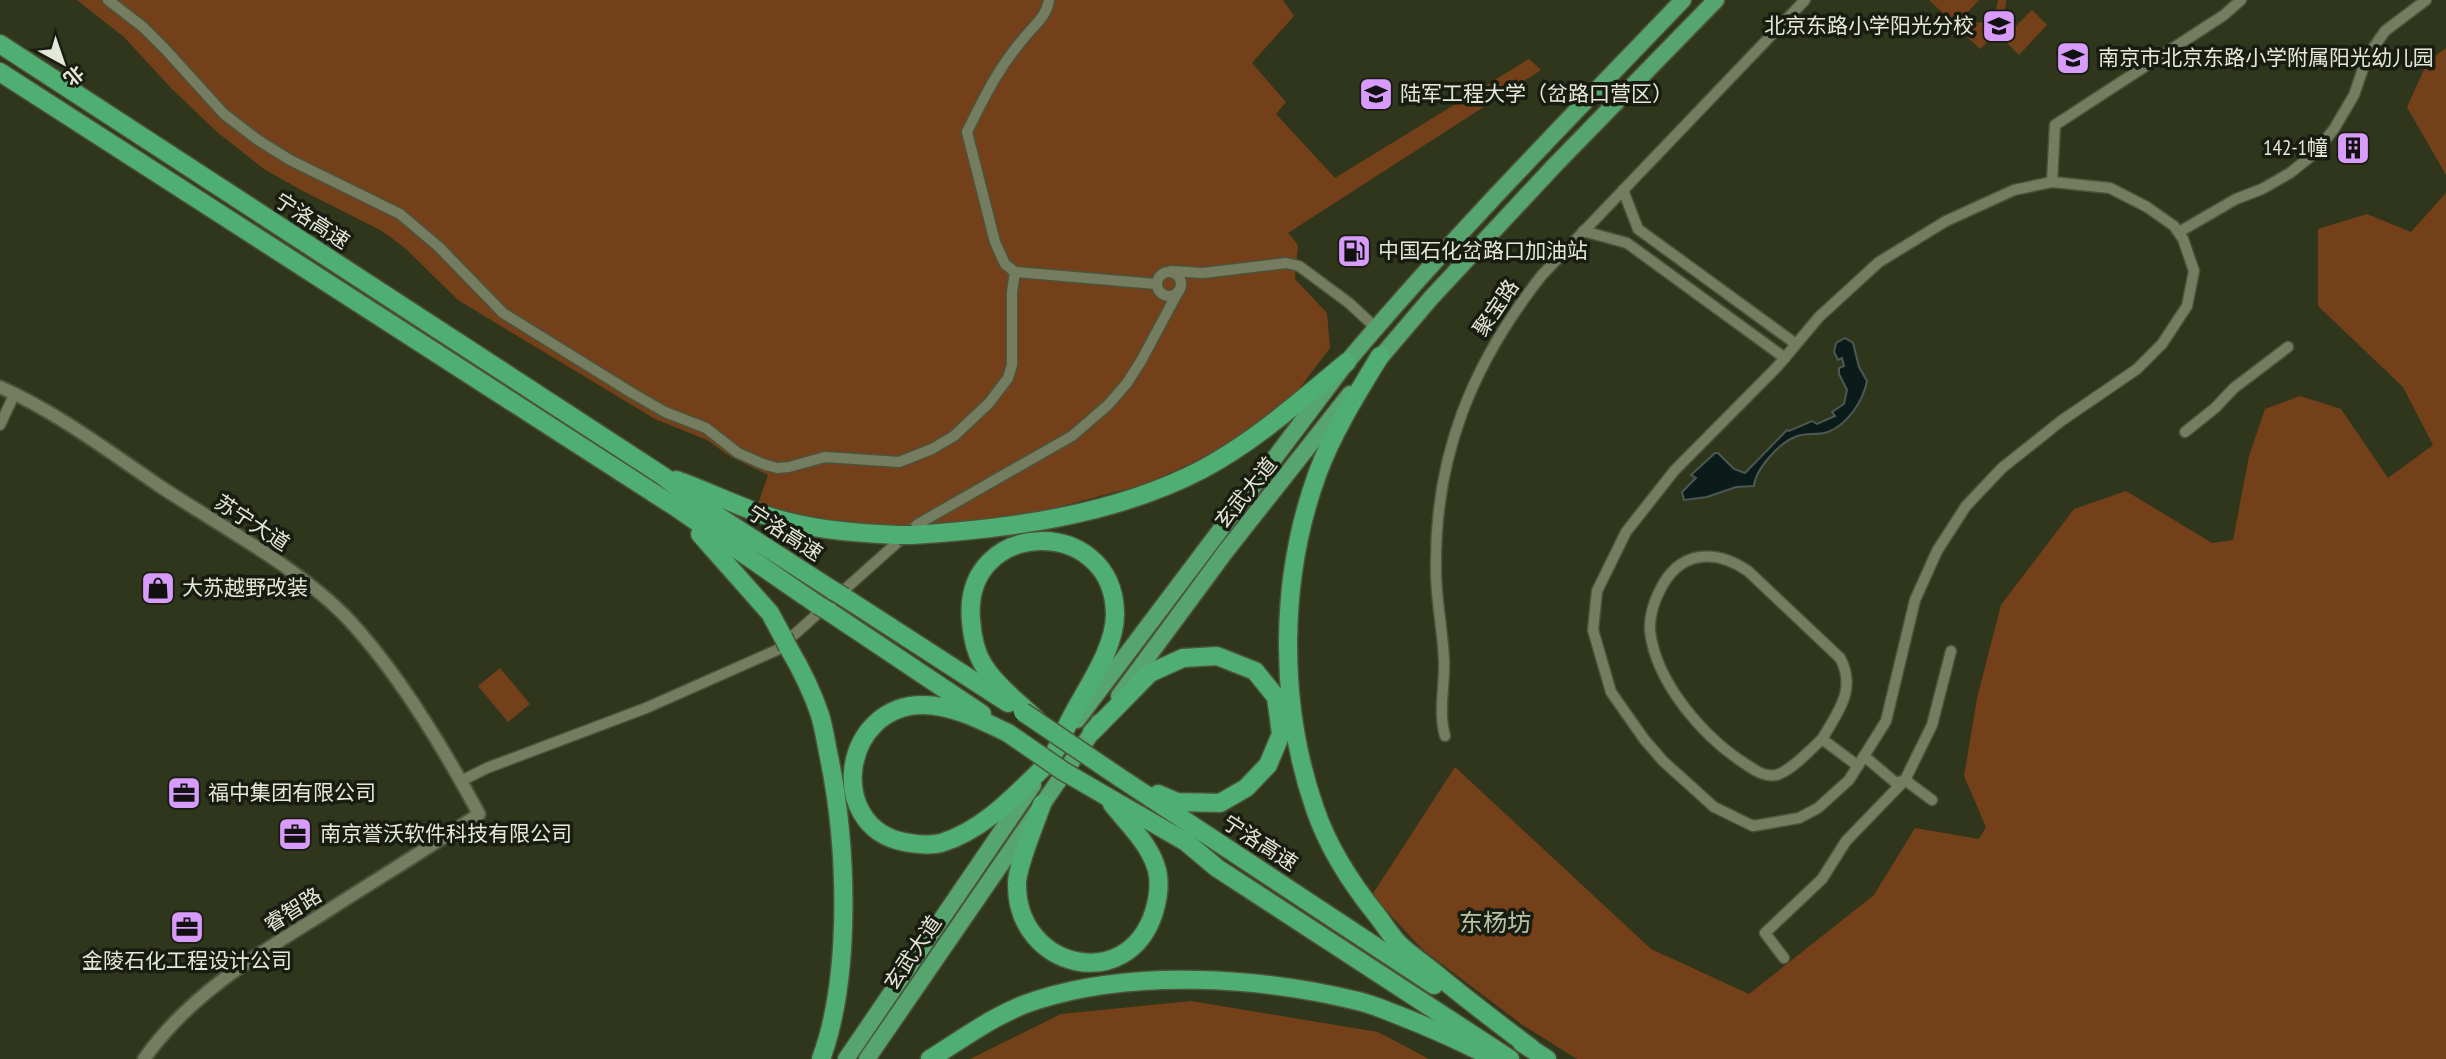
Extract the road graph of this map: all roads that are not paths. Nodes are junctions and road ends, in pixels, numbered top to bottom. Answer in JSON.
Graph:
{"nodes":[{"id":1,"x":108,"y":0,"type":"edge"},
{"id":2,"x":1049,"y":0,"type":"edge"},
{"id":3,"x":1683,"y":0,"type":"edge"},
{"id":4,"x":1805,"y":0,"type":"edge"},
{"id":5,"x":2241,"y":0,"type":"edge"},
{"id":6,"x":2426,"y":0,"type":"edge"},
{"id":7,"x":1714,"y":3,"type":"edge"},
{"id":8,"x":0,"y":44,"type":"edge"},
{"id":9,"x":0,"y":72,"type":"edge"},
{"id":10,"x":2052,"y":181,"type":"junction"},
{"id":11,"x":1623,"y":190,"type":"junction"},
{"id":12,"x":1583,"y":231,"type":"junction"},
{"id":13,"x":2179,"y":232,"type":"junction"},
{"id":14,"x":1171,"y":271,"type":"junction"},
{"id":15,"x":1015,"y":272,"type":"junction"},
{"id":16,"x":1203,"y":273,"type":"junction"},
{"id":17,"x":1158,"y":288,"type":"junction"},
{"id":18,"x":1179,"y":290,"type":"junction"},
{"id":19,"x":1167,"y":314,"type":"junction"},
{"id":20,"x":1376,"y":328,"type":"junction"},
{"id":21,"x":1796,"y":344,"type":"junction"},
{"id":22,"x":2288,"y":347,"type":"dead end"},
{"id":23,"x":1380,"y":356,"type":"junction"},
{"id":24,"x":1785,"y":358,"type":"junction"},
{"id":25,"x":1347,"y":362,"type":"junction"},
{"id":26,"x":0,"y":387,"type":"edge"},
{"id":27,"x":15,"y":393,"type":"junction"},
{"id":28,"x":0,"y":425,"type":"edge"},
{"id":29,"x":2185,"y":432,"type":"dead end"},
{"id":30,"x":663,"y":476,"type":"junction"},
{"id":31,"x":677,"y":508,"type":"junction"},
{"id":32,"x":1951,"y":651,"type":"dead end"},
{"id":33,"x":1024,"y":711,"type":"junction"},
{"id":34,"x":1092,"y":732,"type":"junction"},
{"id":35,"x":1008,"y":733,"type":"junction"},
{"id":36,"x":1445,"y":736,"type":"dead end"},
{"id":37,"x":1822,"y":739,"type":"junction"},
{"id":38,"x":1864,"y":756,"type":"junction"},
{"id":39,"x":1051,"y":757,"type":"junction"},
{"id":40,"x":1858,"y":766,"type":"junction"},
{"id":41,"x":1119,"y":777,"type":"junction"},
{"id":42,"x":461,"y":780,"type":"junction"},
{"id":43,"x":1905,"y":780,"type":"junction"},
{"id":44,"x":1106,"y":796,"type":"junction"},
{"id":45,"x":1932,"y":800,"type":"dead end"},
{"id":46,"x":1042,"y":804,"type":"junction"},
{"id":47,"x":480,"y":814,"type":"joint"},
{"id":48,"x":1784,"y":958,"type":"dead end"},
{"id":49,"x":1531,"y":1048,"type":"junction"},
{"id":50,"x":144,"y":1059,"type":"edge"},
{"id":51,"x":821,"y":1059,"type":"edge"},
{"id":52,"x":846,"y":1059,"type":"edge"},
{"id":53,"x":867,"y":1059,"type":"edge"},
{"id":54,"x":930,"y":1059,"type":"edge"},
{"id":55,"x":1495,"y":1059,"type":"edge"},
{"id":56,"x":1510,"y":1059,"type":"edge"},
{"id":57,"x":1547,"y":1059,"type":"edge"}],
"edges":[{"from":1,"to":15,"type":"street"},
{"from":2,"to":15,"type":"street"},
{"from":3,"to":20,"type":"highway","name":"玄武大道"},
{"from":4,"to":11,"type":"street","name":"聚宝路"},
{"from":5,"to":10,"type":"street"},
{"from":6,"to":13,"type":"street"},
{"from":7,"to":23,"type":"highway","name":"玄武大道"},
{"from":8,"to":30,"type":"highway","name":"宁洛高速"},
{"from":9,"to":31,"type":"highway","name":"宁洛高速"},
{"from":10,"to":13,"type":"street"},
{"from":10,"to":21,"type":"street"},
{"from":11,"to":12,"type":"street","name":"聚宝路"},
{"from":11,"to":21,"type":"street"},
{"from":12,"to":24,"type":"street"},
{"from":12,"to":36,"type":"street","name":"聚宝路"},
{"from":13,"to":38,"type":"street"},
{"from":14,"to":16,"type":"street"},
{"from":14,"to":17,"type":"street"},
{"from":14,"to":18,"type":"street"},
{"from":15,"to":17,"type":"street"},
{"from":16,"to":18,"type":"street"},
{"from":16,"to":20,"type":"street"},
{"from":17,"to":18,"type":"street"},
{"from":17,"to":19,"type":"street"},
{"from":18,"to":19,"type":"street"},
{"from":19,"to":42,"type":"street"},
{"from":20,"to":25,"type":"highway","name":"玄武大道"},
{"from":21,"to":24,"type":"street"},
{"from":22,"to":29,"type":"street"},
{"from":23,"to":34,"type":"highway","name":"玄武大道"},
{"from":23,"to":49,"type":"highway"},
{"from":24,"to":40,"type":"street"},
{"from":25,"to":30,"type":"highway"},
{"from":25,"to":39,"type":"highway","name":"玄武大道"},
{"from":26,"to":27,"type":"street","name":"苏宁大道"},
{"from":27,"to":28,"type":"street"},
{"from":27,"to":42,"type":"street","name":"苏宁大道"},
{"from":30,"to":33,"type":"highway","name":"宁洛高速"},
{"from":31,"to":35,"type":"highway","name":"宁洛高速"},
{"from":31,"to":51,"type":"highway"},
{"from":32,"to":43,"type":"street"},
{"from":33,"to":39,"type":"highway"},
{"from":33,"to":41,"type":"highway","name":"宁洛高速","bridge":true},
{"from":34,"to":41,"type":"highway"},
{"from":34,"to":46,"type":"highway","name":"玄武大道"},
{"from":35,"to":39,"type":"highway"},
{"from":35,"to":44,"type":"highway","name":"宁洛高速","bridge":true},
{"from":37,"to":37,"type":"street"},
{"from":37,"to":40,"type":"street"},
{"from":38,"to":40,"type":"street"},
{"from":38,"to":43,"type":"street"},
{"from":39,"to":52,"type":"highway","name":"玄武大道"},
{"from":41,"to":49,"type":"highway","name":"宁洛高速"},
{"from":42,"to":47,"type":"street","name":"苏宁大道"},
{"from":43,"to":45,"type":"street"},
{"from":43,"to":48,"type":"street"},
{"from":44,"to":46,"type":"highway"},
{"from":44,"to":56,"type":"highway","name":"宁洛高速"},
{"from":46,"to":53,"type":"highway","name":"玄武大道"},
{"from":47,"to":50,"type":"street","name":"睿智路"},
{"from":49,"to":57,"type":"highway","name":"宁洛高速"},
{"from":54,"to":55,"type":"highway"}]}
